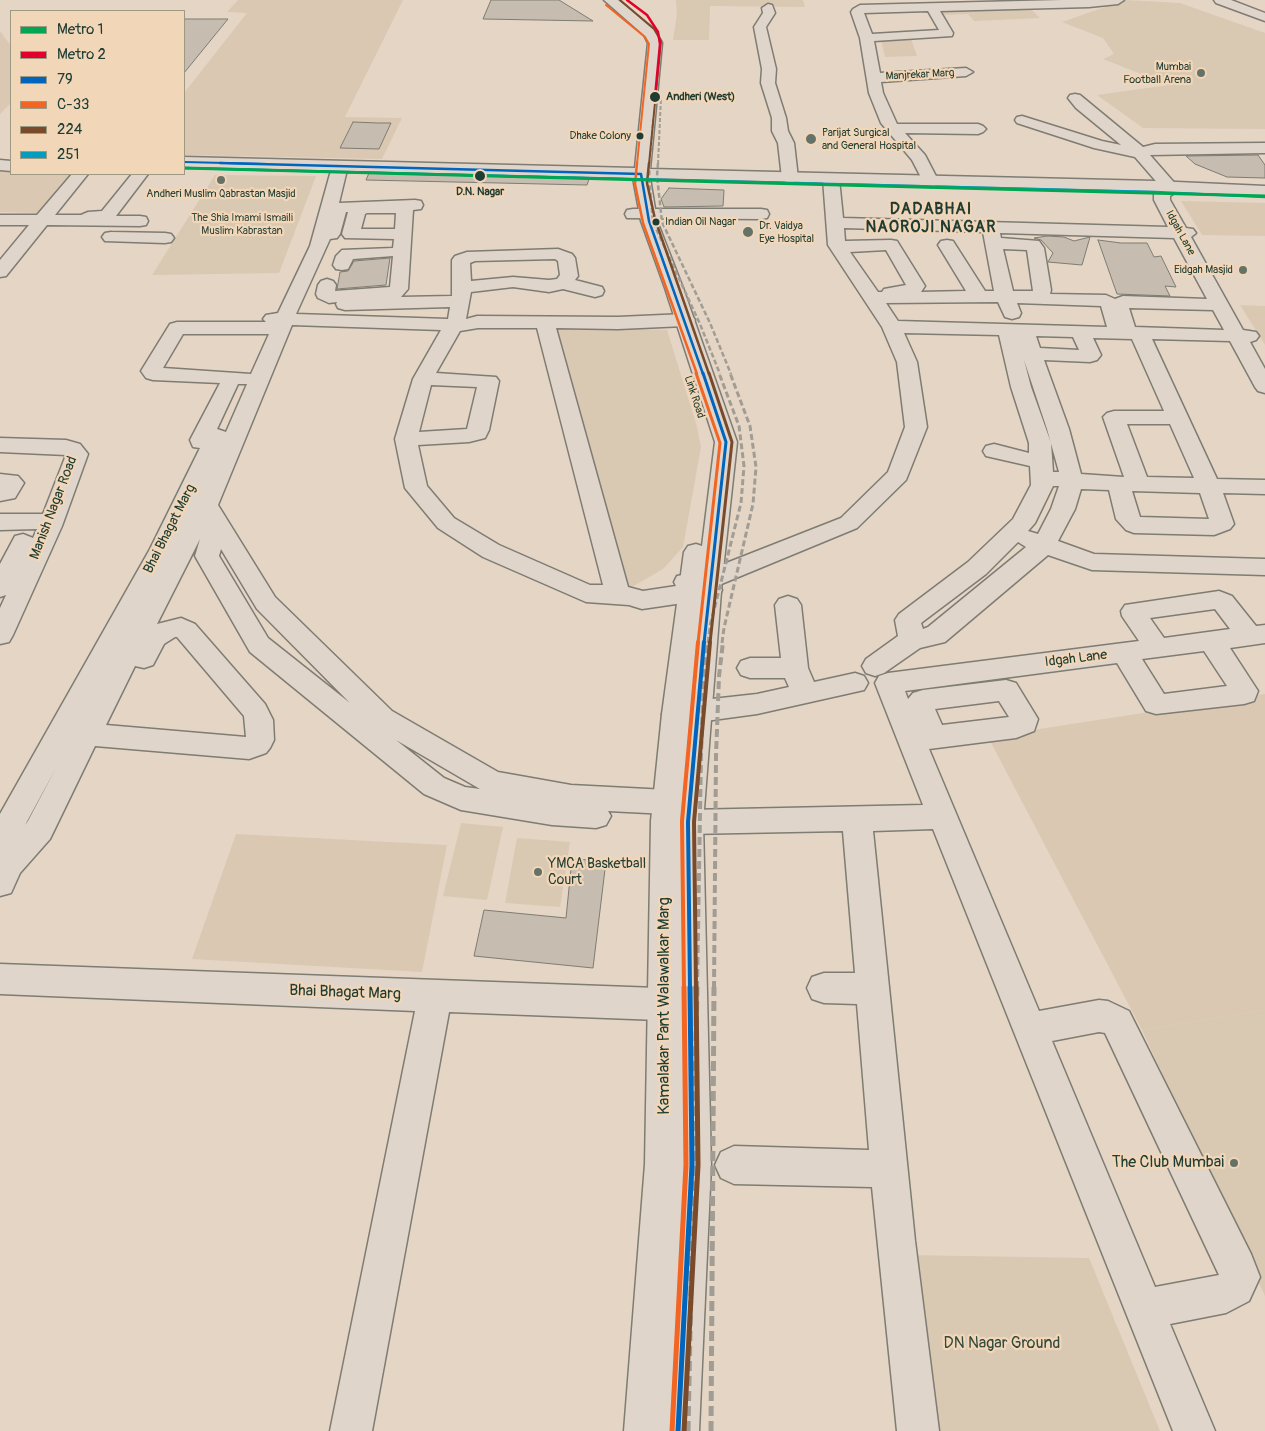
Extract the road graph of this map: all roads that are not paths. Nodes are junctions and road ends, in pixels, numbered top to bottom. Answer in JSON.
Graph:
{"nodes":[{"id":1,"x":598,"y":0,"type":"edge"},
{"id":2,"x":610,"y":0,"type":"edge"},
{"id":3,"x":1118,"y":0,"type":"edge"},
{"id":4,"x":1220,"y":0,"type":"edge"},
{"id":5,"x":932,"y":7,"type":"junction"},
{"id":6,"x":768,"y":8,"type":"dead end"},
{"id":7,"x":1265,"y":17,"type":"edge"},
{"id":8,"x":867,"y":38,"type":"junction"},
{"id":9,"x":966,"y":72,"type":"dead end"},
{"id":10,"x":874,"y":78,"type":"junction"},
{"id":11,"x":1075,"y":98,"type":"dead end"},
{"id":12,"x":1022,"y":120,"type":"dead end"},
{"id":13,"x":892,"y":128,"type":"junction"},
{"id":14,"x":978,"y":129,"type":"dead end"},
{"id":15,"x":1265,"y":133,"type":"edge"},
{"id":16,"x":1118,"y":134,"type":"junction"},
{"id":17,"x":1137,"y":134,"type":"dead end"},
{"id":18,"x":1226,"y":134,"type":"dead end"},
{"id":19,"x":1139,"y":153,"type":"junction"},
{"id":20,"x":1264,"y":156,"type":"edge"},
{"id":21,"x":185,"y":162,"type":"edge"},
{"id":22,"x":185,"y":170,"type":"edge"},
{"id":23,"x":79,"y":175,"type":"edge"},
{"id":24,"x":139,"y":175,"type":"edge"},
{"id":25,"x":334,"y":175,"type":"junction"},
{"id":26,"x":632,"y":178,"type":"junction"},
{"id":27,"x":790,"y":178,"type":"junction"},
{"id":28,"x":931,"y":182,"type":"junction"},
{"id":29,"x":832,"y":184,"type":"junction"},
{"id":30,"x":1265,"y":191,"type":"edge"},
{"id":31,"x":1165,"y":193,"type":"junction"},
{"id":32,"x":1265,"y":198,"type":"edge"},
{"id":33,"x":416,"y":205,"type":"dead end"},
{"id":34,"x":1044,"y":211,"type":"dead end"},
{"id":35,"x":640,"y":214,"type":"junction"},
{"id":36,"x":761,"y":214,"type":"dead end"},
{"id":37,"x":48,"y":219,"type":"junction"},
{"id":38,"x":2,"y":222,"type":"edge"},
{"id":39,"x":1098,"y":222,"type":"junction"},
{"id":40,"x":836,"y":223,"type":"junction"},
{"id":41,"x":136,"y":226,"type":"junction"},
{"id":42,"x":939,"y":226,"type":"junction"},
{"id":43,"x":1184,"y":232,"type":"junction"},
{"id":44,"x":30,"y":236,"type":"junction"},
{"id":45,"x":165,"y":238,"type":"dead end"},
{"id":46,"x":983,"y":241,"type":"junction"},
{"id":47,"x":406,"y":243,"type":"junction"},
{"id":48,"x":908,"y":245,"type":"dead end"},
{"id":49,"x":939,"y":245,"type":"junction"},
{"id":50,"x":318,"y":246,"type":"junction"},
{"id":51,"x":342,"y":265,"type":"dead end"},
{"id":52,"x":859,"y":270,"type":"junction"},
{"id":53,"x":0,"y":272,"type":"edge"},
{"id":54,"x":563,"y":283,"type":"junction"},
{"id":55,"x":327,"y":286,"type":"dead end"},
{"id":56,"x":595,"y":291,"type":"dead end"},
{"id":57,"x":927,"y":297,"type":"junction"},
{"id":58,"x":979,"y":297,"type":"junction"},
{"id":59,"x":1005,"y":297,"type":"junction"},
{"id":60,"x":462,"y":310,"type":"junction"},
{"id":61,"x":1225,"y":316,"type":"junction"},
{"id":62,"x":677,"y":320,"type":"junction"},
{"id":63,"x":545,"y":323,"type":"junction"},
{"id":64,"x":275,"y":327,"type":"junction"},
{"id":65,"x":892,"y":327,"type":"junction"},
{"id":66,"x":1020,"y":330,"type":"junction"},
{"id":67,"x":1198,"y":330,"type":"dead end"},
{"id":68,"x":1131,"y":331,"type":"junction"},
{"id":69,"x":1080,"y":332,"type":"junction"},
{"id":70,"x":1027,"y":359,"type":"junction"},
{"id":71,"x":1265,"y":364,"type":"edge"},
{"id":72,"x":423,"y":379,"type":"junction"},
{"id":73,"x":238,"y":383,"type":"junction"},
{"id":74,"x":146,"y":384,"type":"dead end"},
{"id":75,"x":1021,"y":387,"type":"junction"},
{"id":76,"x":1265,"y":387,"type":"edge"},
{"id":77,"x":1044,"y":388,"type":"junction"},
{"id":78,"x":1172,"y":418,"type":"junction"},
{"id":79,"x":406,"y":439,"type":"junction"},
{"id":80,"x":0,"y":445,"type":"edge"},
{"id":81,"x":994,"y":451,"type":"dead end"},
{"id":82,"x":0,"y":458,"type":"edge"},
{"id":83,"x":1041,"y":470,"type":"junction"},
{"id":84,"x":0,"y":481,"type":"edge"},
{"id":85,"x":1072,"y":481,"type":"junction"},
{"id":86,"x":1127,"y":481,"type":"junction"},
{"id":87,"x":194,"y":484,"type":"junction"},
{"id":88,"x":1265,"y":487,"type":"edge"},
{"id":89,"x":1211,"y":490,"type":"junction"},
{"id":90,"x":0,"y":494,"type":"edge"},
{"id":91,"x":212,"y":514,"type":"junction"},
{"id":92,"x":0,"y":522,"type":"edge"},
{"id":93,"x":42,"y":524,"type":"junction"},
{"id":94,"x":0,"y":527,"type":"edge"},
{"id":95,"x":1014,"y":532,"type":"junction"},
{"id":96,"x":1044,"y":545,"type":"junction"},
{"id":97,"x":168,"y":558,"type":"junction"},
{"id":98,"x":1265,"y":567,"type":"edge"},
{"id":99,"x":701,"y":586,"type":"junction"},
{"id":100,"x":0,"y":588,"type":"edge"},
{"id":101,"x":624,"y":595,"type":"junction"},
{"id":102,"x":788,"y":605,"type":"dead end"},
{"id":103,"x":0,"y":635,"type":"edge"},
{"id":104,"x":1258,"y":635,"type":"edge"},
{"id":105,"x":912,"y":640,"type":"junction"},
{"id":106,"x":1206,"y":648,"type":"junction"},
{"id":107,"x":1159,"y":653,"type":"junction"},
{"id":108,"x":127,"y":657,"type":"junction"},
{"id":109,"x":1127,"y":657,"type":"junction"},
{"id":110,"x":750,"y":668,"type":"dead end"},
{"id":111,"x":795,"y":668,"type":"junction"},
{"id":112,"x":873,"y":677,"type":"junction"},
{"id":113,"x":805,"y":694,"type":"junction"},
{"id":114,"x":687,"y":713,"type":"junction"},
{"id":115,"x":74,"y":733,"type":"junction"},
{"id":116,"x":674,"y":815,"type":"junction"},
{"id":117,"x":943,"y":817,"type":"junction"},
{"id":118,"x":857,"y":819,"type":"junction"},
{"id":119,"x":3,"y":870,"type":"edge"},
{"id":120,"x":0,"y":979,"type":"edge"},
{"id":121,"x":824,"y":988,"type":"dead end"},
{"id":122,"x":873,"y":989,"type":"junction"},
{"id":123,"x":435,"y":996,"type":"junction"},
{"id":124,"x":678,"y":1005,"type":"junction"},
{"id":125,"x":1028,"y":1029,"type":"junction"},
{"id":126,"x":734,"y":1165,"type":"dead end"},
{"id":127,"x":890,"y":1169,"type":"junction"},
{"id":128,"x":1144,"y":1310,"type":"junction"},
{"id":129,"x":351,"y":1431,"type":"edge"},
{"id":130,"x":645,"y":1431,"type":"edge"},
{"id":131,"x":678,"y":1431,"type":"edge"},
{"id":132,"x":918,"y":1431,"type":"edge"},
{"id":133,"x":1194,"y":1431,"type":"edge"}],
"edges":[{"from":1,"to":26,"type":"street","name":"Link Road"},
{"from":2,"to":26,"type":"street","name":"Link Road"},
{"from":3,"to":5,"type":"street"},
{"from":4,"to":7,"type":"street"},
{"from":5,"to":8,"type":"street","name":"Manjrekar Marg"},
{"from":5,"to":8,"type":"street"},
{"from":6,"to":27,"type":"street"},
{"from":8,"to":10,"type":"street","name":"Manjrekar Marg"},
{"from":9,"to":10,"type":"street","name":"Manjrekar Marg"},
{"from":10,"to":13,"type":"street","name":"Manjrekar Marg"},
{"from":11,"to":16,"type":"street","name":"Idgah Lane"},
{"from":12,"to":19,"type":"street"},
{"from":13,"to":14,"type":"street"},
{"from":13,"to":28,"type":"street","name":"Manjrekar Marg"},
{"from":15,"to":18,"type":"street"},
{"from":16,"to":17,"type":"street"},
{"from":16,"to":19,"type":"street","name":"Idgah Lane"},
{"from":19,"to":20,"type":"street"},
{"from":19,"to":31,"type":"street","name":"Idgah Lane"},
{"from":21,"to":25,"type":"street"},
{"from":22,"to":25,"type":"street"},
{"from":23,"to":37,"type":"street"},
{"from":24,"to":37,"type":"street"},
{"from":25,"to":26,"type":"street"},
{"from":25,"to":50,"type":"street"},
{"from":26,"to":27,"type":"street"},
{"from":26,"to":29,"type":"street"},
{"from":26,"to":35,"type":"street","name":"Link Road"},
{"from":27,"to":29,"type":"street"},
{"from":28,"to":29,"type":"street"},
{"from":28,"to":31,"type":"street"},
{"from":29,"to":31,"type":"street"},
{"from":29,"to":40,"type":"street"},
{"from":30,"to":31,"type":"street"},
{"from":31,"to":32,"type":"street"},
{"from":31,"to":43,"type":"street","name":"Idgah Lane"},
{"from":33,"to":50,"type":"street"},
{"from":34,"to":39,"type":"street"},
{"from":35,"to":36,"type":"street"},
{"from":35,"to":62,"type":"street","name":"Link Road"},
{"from":37,"to":38,"type":"street"},
{"from":37,"to":41,"type":"street"},
{"from":37,"to":44,"type":"street"},
{"from":39,"to":43,"type":"street"},
{"from":39,"to":46,"type":"street"},
{"from":40,"to":42,"type":"street"},
{"from":40,"to":52,"type":"street"},
{"from":41,"to":44,"type":"street"},
{"from":41,"to":45,"type":"street"},
{"from":42,"to":46,"type":"street"},
{"from":42,"to":49,"type":"street"},
{"from":43,"to":61,"type":"street","name":"Idgah Lane"},
{"from":44,"to":53,"type":"street"},
{"from":46,"to":49,"type":"street"},
{"from":46,"to":59,"type":"street"},
{"from":46,"to":59,"type":"street"},
{"from":47,"to":50,"type":"street"},
{"from":47,"to":51,"type":"street"},
{"from":47,"to":55,"type":"street"},
{"from":48,"to":57,"type":"street"},
{"from":49,"to":58,"type":"street"},
{"from":50,"to":60,"type":"street"},
{"from":50,"to":64,"type":"street"},
{"from":52,"to":57,"type":"street"},
{"from":52,"to":65,"type":"street"},
{"from":54,"to":56,"type":"street"},
{"from":54,"to":60,"type":"street"},
{"from":54,"to":60,"type":"street"},
{"from":57,"to":58,"type":"street"},
{"from":58,"to":59,"type":"street"},
{"from":59,"to":66,"type":"street"},
{"from":60,"to":63,"type":"street"},
{"from":60,"to":64,"type":"street"},
{"from":60,"to":72,"type":"street"},
{"from":61,"to":67,"type":"street"},
{"from":61,"to":68,"type":"street"},
{"from":61,"to":68,"type":"street"},
{"from":61,"to":71,"type":"street","name":"Idgah Lane"},
{"from":61,"to":76,"type":"street","name":"Idgah Lane"},
{"from":62,"to":63,"type":"street"},
{"from":62,"to":99,"type":"street","name":"Link Road"},
{"from":63,"to":101,"type":"street"},
{"from":64,"to":73,"type":"street","name":"Bhai Bhagat Marg"},
{"from":64,"to":73,"type":"street"},
{"from":64,"to":91,"type":"street"},
{"from":65,"to":66,"type":"street"},
{"from":65,"to":99,"type":"street"},
{"from":66,"to":68,"type":"street"},
{"from":66,"to":69,"type":"street"},
{"from":66,"to":70,"type":"street"},
{"from":68,"to":69,"type":"street"},
{"from":68,"to":78,"type":"street"},
{"from":69,"to":70,"type":"street"},
{"from":70,"to":75,"type":"street"},
{"from":70,"to":77,"type":"street"},
{"from":72,"to":79,"type":"street"},
{"from":72,"to":79,"type":"street"},
{"from":73,"to":74,"type":"street"},
{"from":73,"to":87,"type":"street","name":"Bhai Bhagat Marg"},
{"from":75,"to":77,"type":"street"},
{"from":75,"to":83,"type":"street"},
{"from":77,"to":85,"type":"street"},
{"from":78,"to":86,"type":"street"},
{"from":78,"to":86,"type":"street"},
{"from":78,"to":89,"type":"street"},
{"from":79,"to":101,"type":"street"},
{"from":80,"to":93,"type":"street","name":"Manish Nagar Road"},
{"from":81,"to":83,"type":"street"},
{"from":82,"to":93,"type":"street"},
{"from":83,"to":85,"type":"street"},
{"from":83,"to":95,"type":"street"},
{"from":84,"to":90,"type":"street"},
{"from":85,"to":86,"type":"street"},
{"from":85,"to":96,"type":"street"},
{"from":86,"to":89,"type":"street"},
{"from":86,"to":89,"type":"street"},
{"from":87,"to":91,"type":"street"},
{"from":87,"to":97,"type":"street","name":"Bhai Bhagat Marg"},
{"from":88,"to":89,"type":"street"},
{"from":91,"to":97,"type":"street"},
{"from":91,"to":116,"type":"street"},
{"from":92,"to":93,"type":"street"},
{"from":93,"to":94,"type":"street"},
{"from":93,"to":100,"type":"street"},
{"from":93,"to":103,"type":"street","name":"Manish Nagar Road"},
{"from":95,"to":96,"type":"street"},
{"from":95,"to":105,"type":"street"},
{"from":96,"to":98,"type":"street"},
{"from":96,"to":105,"type":"street"},
{"from":97,"to":108,"type":"street"},
{"from":97,"to":115,"type":"street","name":"Bhai Bhagat Marg"},
{"from":99,"to":101,"type":"street"},
{"from":99,"to":114,"type":"street","name":"Kamalakar Pant Walawalkar Marg"},
{"from":102,"to":111,"type":"street"},
{"from":104,"to":106,"type":"street"},
{"from":104,"to":107,"type":"street"},
{"from":105,"to":112,"type":"street"},
{"from":106,"to":107,"type":"street"},
{"from":106,"to":109,"type":"street"},
{"from":107,"to":109,"type":"street","name":"Idgah Lane"},
{"from":108,"to":115,"type":"street"},
{"from":108,"to":115,"type":"street"},
{"from":109,"to":112,"type":"street","name":"Idgah Lane"},
{"from":110,"to":111,"type":"street"},
{"from":111,"to":113,"type":"street"},
{"from":112,"to":113,"type":"street","name":"Idgah Lane"},
{"from":112,"to":117,"type":"street"},
{"from":113,"to":114,"type":"street","name":"Idgah Lane"},
{"from":114,"to":116,"type":"street","name":"Kamalakar Pant Walawalkar Marg"},
{"from":115,"to":119,"type":"street","name":"Bhai Bhagat Marg"},
{"from":116,"to":118,"type":"street"},
{"from":116,"to":124,"type":"street","name":"Kamalakar Pant Walawalkar Marg"},
{"from":117,"to":118,"type":"street"},
{"from":117,"to":125,"type":"street"},
{"from":118,"to":122,"type":"street"},
{"from":120,"to":123,"type":"street","name":"Bhai Bhagat Marg"},
{"from":121,"to":122,"type":"street"},
{"from":122,"to":127,"type":"street"},
{"from":123,"to":124,"type":"street","name":"Bhai Bhagat Marg"},
{"from":123,"to":129,"type":"street"},
{"from":124,"to":130,"type":"street","name":"Kamalakar Pant Walawalkar Marg"},
{"from":124,"to":131,"type":"street"},
{"from":125,"to":128,"type":"street"},
{"from":125,"to":128,"type":"street"},
{"from":126,"to":127,"type":"street"},
{"from":127,"to":132,"type":"street"},
{"from":128,"to":133,"type":"street"}]}
